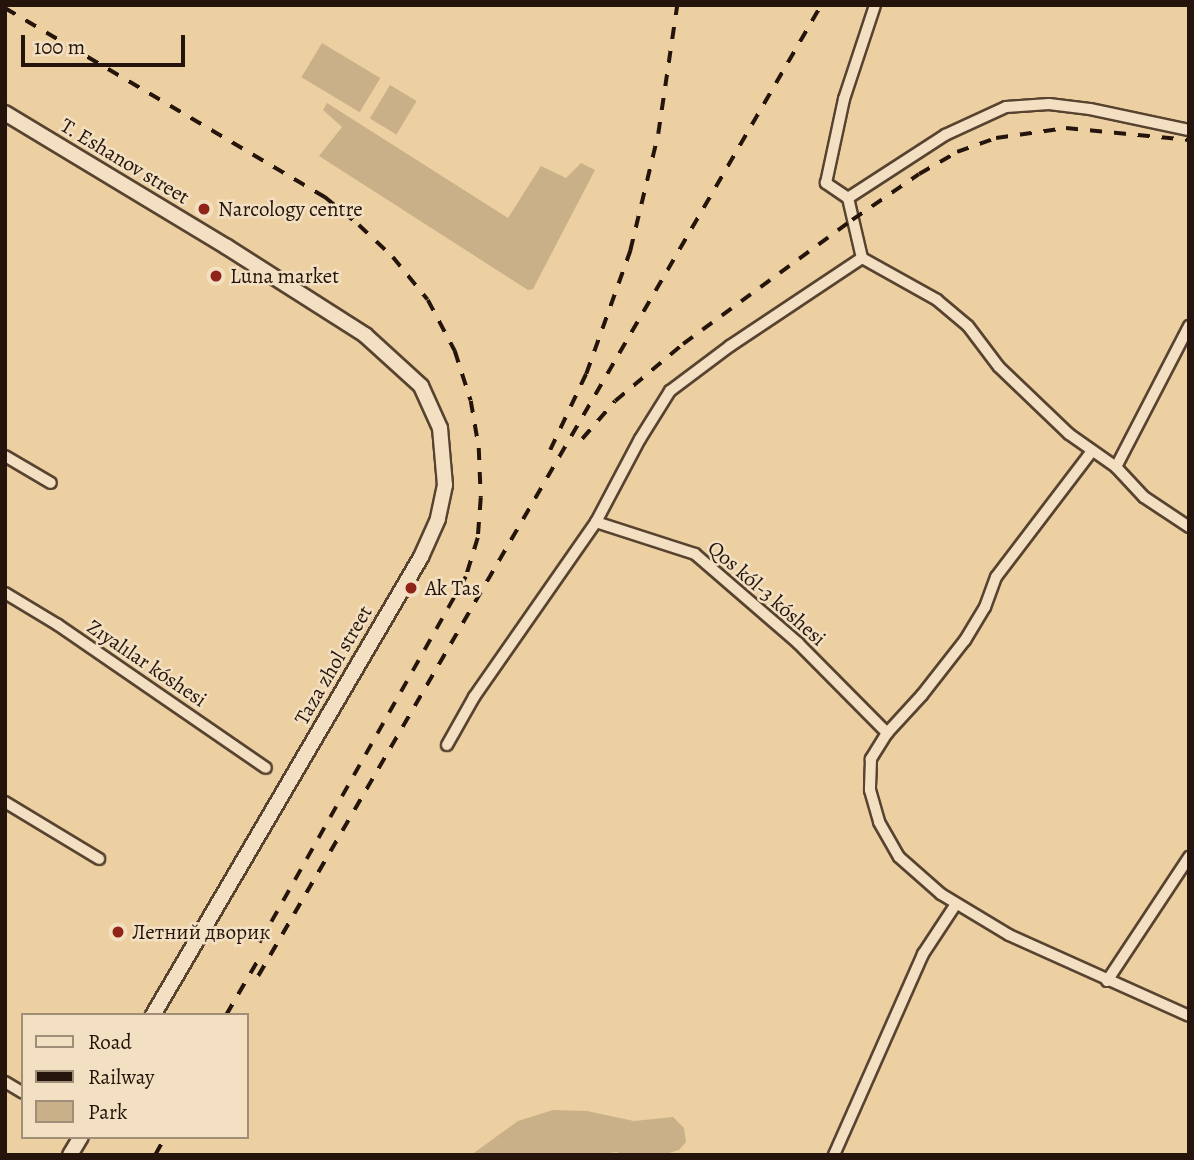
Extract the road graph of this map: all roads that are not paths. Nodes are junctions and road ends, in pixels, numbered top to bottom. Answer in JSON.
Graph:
{"nodes":[{"id":1,"x":874,"y":5,"type":"edge"},
{"id":2,"x":5,"y":113,"type":"edge"},
{"id":3,"x":1189,"y":130,"type":"edge"},
{"id":4,"x":848,"y":198,"type":"junction"},
{"id":5,"x":862,"y":258,"type":"junction"},
{"id":6,"x":1189,"y":326,"type":"edge"},
{"id":7,"x":365,"y":335,"type":"joint"},
{"id":8,"x":1093,"y":450,"type":"junction"},
{"id":9,"x":5,"y":456,"type":"edge"},
{"id":10,"x":1116,"y":467,"type":"junction"},
{"id":11,"x":51,"y":483,"type":"dead end"},
{"id":12,"x":596,"y":522,"type":"junction"},
{"id":13,"x":1189,"y":527,"type":"edge"},
{"id":14,"x":5,"y":593,"type":"edge"},
{"id":15,"x":887,"y":733,"type":"junction"},
{"id":16,"x":447,"y":745,"type":"dead end"},
{"id":17,"x":266,"y":768,"type":"dead end"},
{"id":18,"x":5,"y":802,"type":"edge"},
{"id":19,"x":1189,"y":857,"type":"edge"},
{"id":20,"x":99,"y":859,"type":"dead end"},
{"id":21,"x":956,"y":904,"type":"junction"},
{"id":22,"x":1107,"y":981,"type":"junction"},
{"id":23,"x":154,"y":1013,"type":"edge"},
{"id":24,"x":1189,"y":1016,"type":"edge"},
{"id":25,"x":5,"y":1082,"type":"edge"},
{"id":26,"x":21,"y":1092,"type":"edge"},
{"id":27,"x":80,"y":1139,"type":"edge"},
{"id":28,"x":71,"y":1155,"type":"edge"},
{"id":29,"x":834,"y":1155,"type":"edge"}],
"edges":[{"from":1,"to":4,"type":"street"},
{"from":2,"to":7,"type":"main road","name":"T. Eshanov street"},
{"from":3,"to":4,"type":"street"},
{"from":4,"to":5,"type":"street"},
{"from":5,"to":8,"type":"street"},
{"from":5,"to":12,"type":"street"},
{"from":6,"to":10,"type":"street"},
{"from":7,"to":23,"type":"main road","name":"Taza zhol street"},
{"from":8,"to":10,"type":"street"},
{"from":8,"to":15,"type":"street"},
{"from":9,"to":11,"type":"street"},
{"from":10,"to":13,"type":"street"},
{"from":12,"to":15,"type":"street","name":"Qos kól-3 kóshesi"},
{"from":12,"to":16,"type":"street"},
{"from":14,"to":17,"type":"street","name":"Zıyalılar kóshesi"},
{"from":15,"to":21,"type":"street"},
{"from":18,"to":20,"type":"street"},
{"from":19,"to":22,"type":"street"},
{"from":21,"to":22,"type":"street"},
{"from":21,"to":29,"type":"street"},
{"from":22,"to":24,"type":"street"},
{"from":25,"to":26,"type":"street"},
{"from":27,"to":28,"type":"main road"}]}
